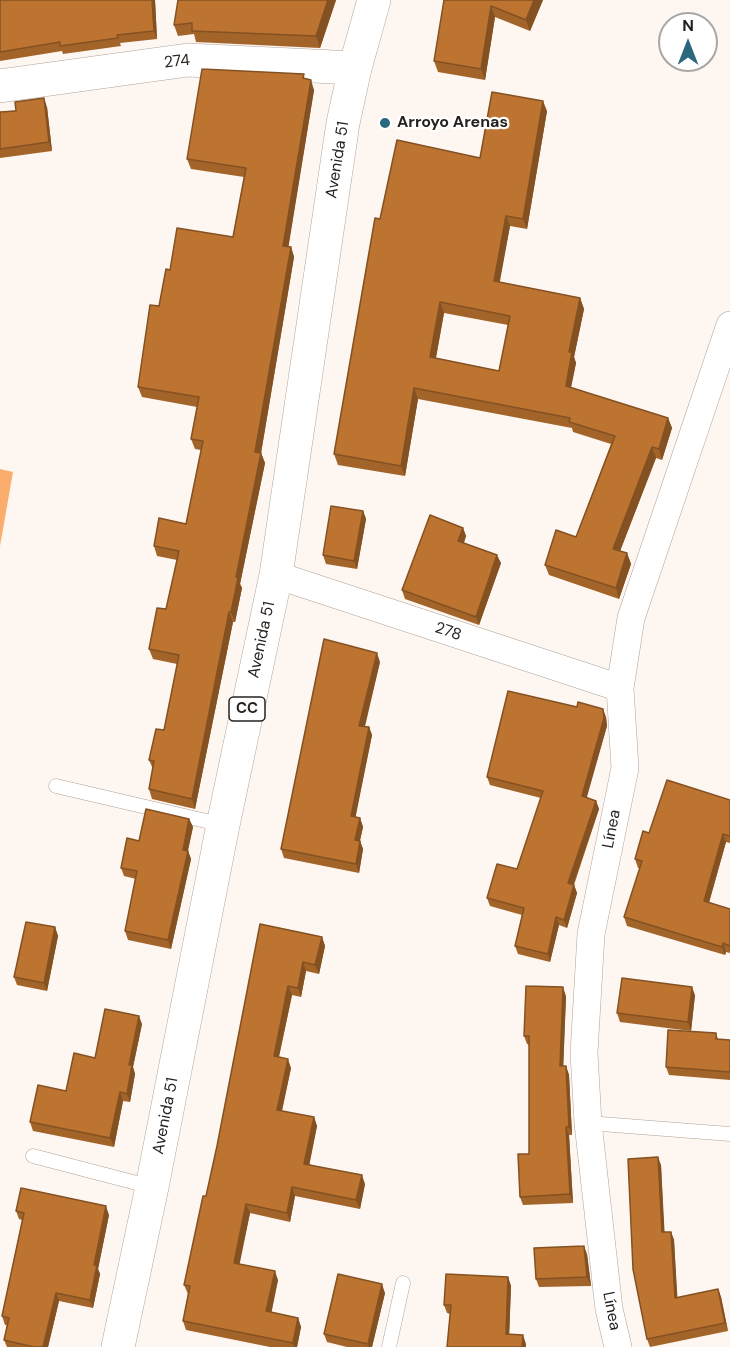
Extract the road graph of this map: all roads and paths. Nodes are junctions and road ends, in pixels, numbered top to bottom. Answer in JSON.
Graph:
{"nodes":[{"id":1,"x":374,"y":0,"type":"edge"},
{"id":2,"x":355,"y":68,"type":"junction"},
{"id":3,"x":0,"y":86,"type":"edge"},
{"id":4,"x":730,"y":325,"type":"edge"},
{"id":5,"x":276,"y":575,"type":"junction"},
{"id":6,"x":620,"y":688,"type":"junction"},
{"id":7,"x":56,"y":786,"type":"dead end"},
{"id":8,"x":223,"y":825,"type":"junction"},
{"id":9,"x":588,"y":1123,"type":"junction"},
{"id":10,"x":730,"y":1134,"type":"edge"},
{"id":11,"x":33,"y":1156,"type":"dead end"},
{"id":12,"x":152,"y":1186,"type":"junction"},
{"id":13,"x":403,"y":1283,"type":"dead end"},
{"id":14,"x":118,"y":1347,"type":"edge"},
{"id":15,"x":389,"y":1347,"type":"edge"},
{"id":16,"x":618,"y":1347,"type":"edge"}],
"edges":[{"from":1,"to":2,"type":"main road","name":"Avenida 51","number":"CC"},
{"from":2,"to":3,"type":"main road","name":"274"},
{"from":2,"to":5,"type":"main road","name":"Avenida 51","number":"CC"},
{"from":4,"to":6,"type":"street","name":"Línea"},
{"from":5,"to":6,"type":"street","name":"278"},
{"from":5,"to":8,"type":"main road","name":"Avenida 51","number":"CC"},
{"from":6,"to":9,"type":"street","name":"Línea"},
{"from":7,"to":8,"type":"lane"},
{"from":8,"to":12,"type":"main road","name":"Avenida 51","number":"CC"},
{"from":9,"to":10,"type":"lane"},
{"from":9,"to":16,"type":"street","name":"Línea"},
{"from":11,"to":12,"type":"lane"},
{"from":12,"to":14,"type":"main road","name":"Avenida 51","number":"CC"},
{"from":13,"to":15,"type":"lane"}]}
